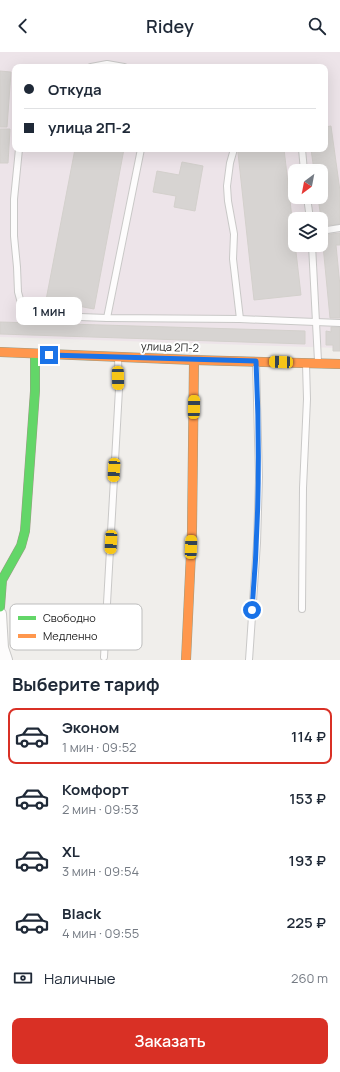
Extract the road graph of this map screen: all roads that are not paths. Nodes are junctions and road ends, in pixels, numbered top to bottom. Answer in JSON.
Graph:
{"nodes":[{"id":1,"x":19,"y":152,"type":"edge"},
{"id":2,"x":140,"y":152,"type":"edge"},
{"id":3,"x":233,"y":152,"type":"edge"},
{"id":4,"x":302,"y":152,"type":"edge"},
{"id":5,"x":303,"y":164,"type":"edge"},
{"id":6,"x":340,"y":228,"type":"edge"},
{"id":7,"x":328,"y":230,"type":"edge"},
{"id":8,"x":312,"y":252,"type":"edge"},
{"id":9,"x":107,"y":318,"type":"junction"},
{"id":10,"x":240,"y":319,"type":"junction"},
{"id":11,"x":316,"y":322,"type":"junction"},
{"id":12,"x":340,"y":323,"type":"edge"},
{"id":13,"x":0,"y":352,"type":"edge"},
{"id":14,"x":35,"y":354,"type":"junction"},
{"id":15,"x":118,"y":357,"type":"junction"},
{"id":16,"x":194,"y":360,"type":"junction"},
{"id":17,"x":256,"y":361,"type":"junction"},
{"id":18,"x":306,"y":363,"type":"junction"},
{"id":19,"x":318,"y":363,"type":"junction"},
{"id":20,"x":340,"y":364,"type":"edge"},
{"id":21,"x":107,"y":604,"type":"edge"},
{"id":22,"x":0,"y":607,"type":"edge"},
{"id":23,"x":302,"y":609,"type":"dead end"},
{"id":24,"x":0,"y":614,"type":"edge"},
{"id":25,"x":104,"y":650,"type":"edge"},
{"id":26,"x":104,"y":657,"type":"dead end"},
{"id":27,"x":6,"y":660,"type":"edge"},
{"id":28,"x":186,"y":660,"type":"edge"},
{"id":29,"x":249,"y":660,"type":"edge"}],
"edges":[{"from":1,"to":9,"type":"lane"},
{"from":2,"to":9,"type":"lane"},
{"from":3,"to":10,"type":"lane"},
{"from":4,"to":5,"type":"lane"},
{"from":6,"to":7,"type":"lane"},
{"from":8,"to":11,"type":"lane"},
{"from":9,"to":10,"type":"lane"},
{"from":10,"to":11,"type":"lane"},
{"from":11,"to":12,"type":"lane"},
{"from":11,"to":19,"type":"lane"},
{"from":13,"to":14,"type":"street","name":"улица 2П-2"},
{"from":14,"to":15,"type":"street","name":"улица 2П-2"},
{"from":14,"to":22,"type":"street"},
{"from":15,"to":16,"type":"street","name":"улица 2П-2"},
{"from":15,"to":21,"type":"lane"},
{"from":16,"to":17,"type":"street","name":"улица 2П-2"},
{"from":16,"to":28,"type":"street"},
{"from":17,"to":18,"type":"street","name":"улица 2П-2"},
{"from":17,"to":29,"type":"lane"},
{"from":18,"to":19,"type":"street","name":"улица 2П-2"},
{"from":18,"to":23,"type":"lane"},
{"from":19,"to":20,"type":"street","name":"улица 2П-2"},
{"from":24,"to":27,"type":"street"},
{"from":25,"to":26,"type":"lane"}]}
